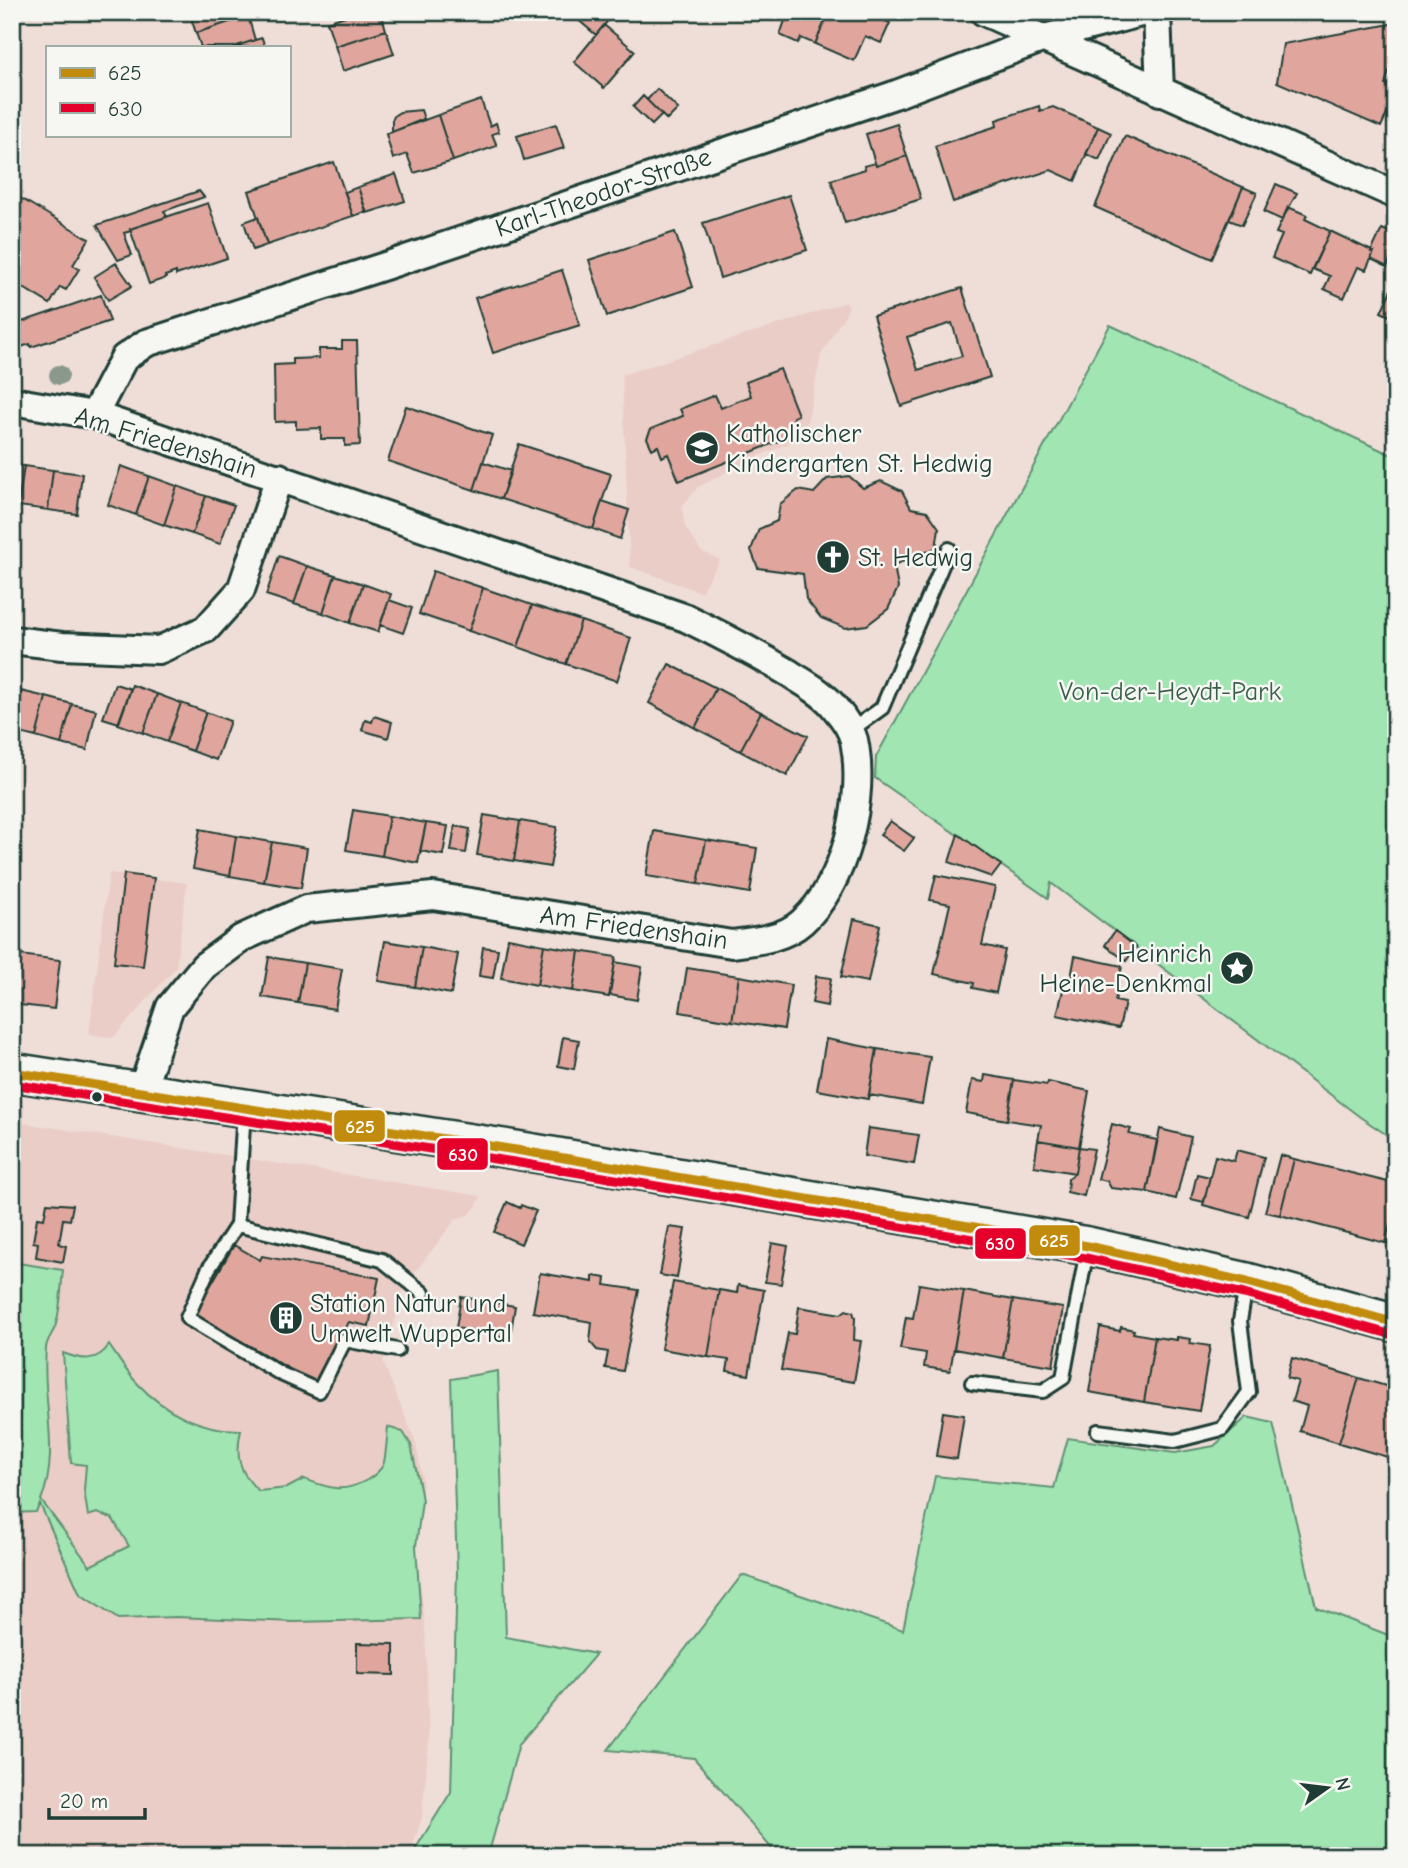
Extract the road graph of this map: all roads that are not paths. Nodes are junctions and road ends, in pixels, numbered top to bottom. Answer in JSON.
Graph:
{"nodes":[{"id":1,"x":984,"y":12,"type":"edge"},
{"id":2,"x":1145,"y":12,"type":"edge"},
{"id":3,"x":1157,"y":12,"type":"edge"},
{"id":4,"x":1044,"y":38,"type":"junction"},
{"id":5,"x":1160,"y":92,"type":"junction"},
{"id":6,"x":1396,"y":195,"type":"edge"},
{"id":7,"x":12,"y":401,"type":"edge"},
{"id":8,"x":94,"y":415,"type":"junction"},
{"id":9,"x":279,"y":477,"type":"junction"},
{"id":10,"x":949,"y":549,"type":"dead end"},
{"id":11,"x":12,"y":640,"type":"edge"},
{"id":12,"x":850,"y":731,"type":"junction"},
{"id":13,"x":12,"y":1072,"type":"edge"},
{"id":14,"x":141,"y":1093,"type":"junction"},
{"id":15,"x":244,"y":1109,"type":"junction"},
{"id":16,"x":237,"y":1226,"type":"junction"},
{"id":17,"x":1088,"y":1246,"type":"junction"},
{"id":18,"x":1247,"y":1282,"type":"junction"},
{"id":19,"x":423,"y":1293,"type":"dead end"},
{"id":20,"x":1396,"y":1323,"type":"edge"},
{"id":21,"x":397,"y":1350,"type":"dead end"},
{"id":22,"x":972,"y":1383,"type":"dead end"},
{"id":23,"x":1098,"y":1431,"type":"dead end"}],
"edges":[{"from":1,"to":4,"type":"street"},
{"from":2,"to":4,"type":"street","name":"Karl-Theodor-Straße"},
{"from":3,"to":5,"type":"street"},
{"from":4,"to":5,"type":"street"},
{"from":4,"to":8,"type":"street","name":"Karl-Theodor-Straße"},
{"from":5,"to":6,"type":"street"},
{"from":7,"to":8,"type":"street","name":"Am Friedenshain"},
{"from":8,"to":9,"type":"street","name":"Am Friedenshain"},
{"from":9,"to":11,"type":"street","name":"Am Friedenshain"},
{"from":9,"to":12,"type":"street","name":"Am Friedenshain"},
{"from":10,"to":12,"type":"lane"},
{"from":12,"to":14,"type":"street","name":"Am Friedenshain"},
{"from":13,"to":14,"type":"main road"},
{"from":14,"to":15,"type":"main road"},
{"from":15,"to":16,"type":"lane"},
{"from":15,"to":17,"type":"main road"},
{"from":16,"to":19,"type":"lane"},
{"from":16,"to":21,"type":"lane"},
{"from":17,"to":18,"type":"main road"},
{"from":17,"to":22,"type":"lane"},
{"from":18,"to":20,"type":"main road"},
{"from":18,"to":23,"type":"lane"}]}
